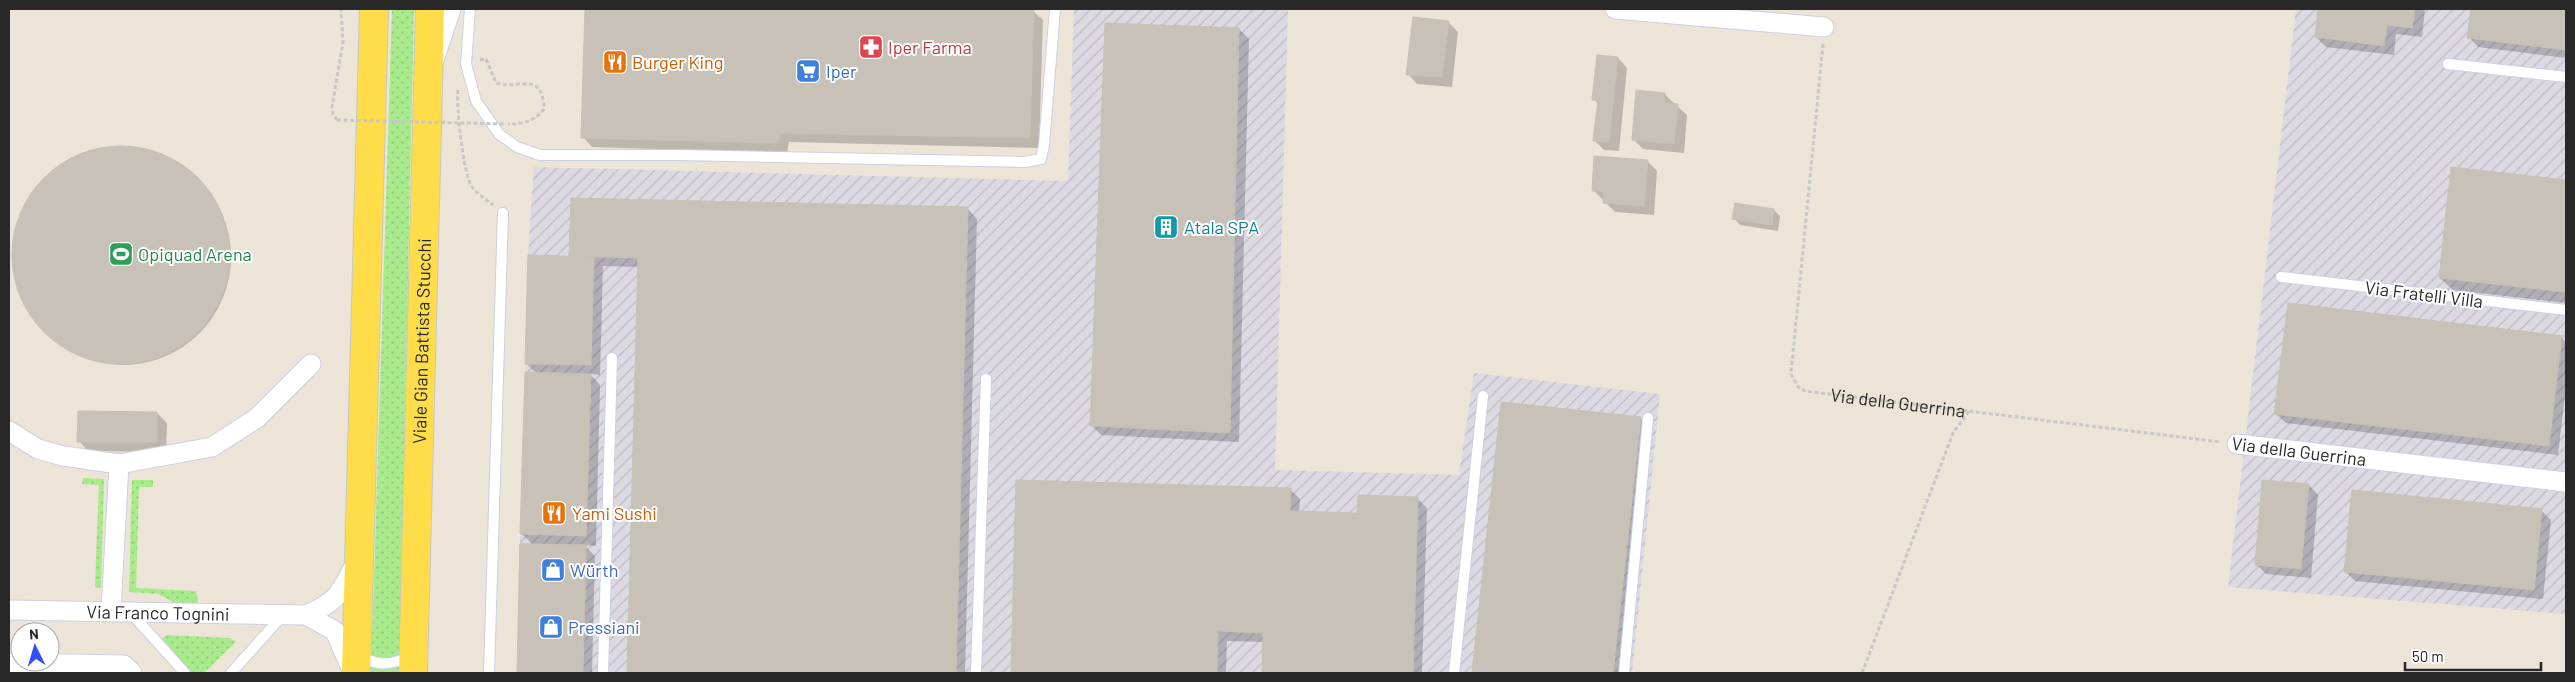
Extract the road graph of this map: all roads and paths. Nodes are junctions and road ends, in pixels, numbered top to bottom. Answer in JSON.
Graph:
{"nodes":[{"id":1,"x":341,"y":9,"type":"edge"},
{"id":2,"x":374,"y":9,"type":"edge"},
{"id":3,"x":430,"y":9,"type":"edge"},
{"id":4,"x":451,"y":9,"type":"edge"},
{"id":5,"x":470,"y":9,"type":"edge"},
{"id":6,"x":1054,"y":9,"type":"edge"},
{"id":7,"x":1615,"y":9,"type":"edge"},
{"id":8,"x":1824,"y":27,"type":"joint"},
{"id":9,"x":466,"y":64,"type":"junction"},
{"id":10,"x":2448,"y":64,"type":"dead end"},
{"id":11,"x":430,"y":72,"type":"junction"},
{"id":12,"x":2566,"y":78,"type":"edge"},
{"id":13,"x":503,"y":213,"type":"dead end"},
{"id":14,"x":2281,"y":277,"type":"dead end"},
{"id":15,"x":2566,"y":310,"type":"edge"},
{"id":16,"x":612,"y":358,"type":"dead end"},
{"id":17,"x":311,"y":364,"type":"dead end"},
{"id":18,"x":986,"y":378,"type":"dead end"},
{"id":19,"x":1484,"y":396,"type":"dead end"},
{"id":20,"x":1970,"y":411,"type":"junction"},
{"id":21,"x":1648,"y":418,"type":"dead end"},
{"id":22,"x":9,"y":431,"type":"edge"},
{"id":23,"x":2237,"y":444,"type":"joint"},
{"id":24,"x":119,"y":464,"type":"junction"},
{"id":25,"x":2566,"y":482,"type":"edge"},
{"id":26,"x":359,"y":557,"type":"junction"},
{"id":27,"x":9,"y":610,"type":"edge"},
{"id":28,"x":111,"y":612,"type":"junction"},
{"id":29,"x":130,"y":612,"type":"junction"},
{"id":30,"x":283,"y":615,"type":"junction"},
{"id":31,"x":306,"y":615,"type":"junction"},
{"id":32,"x":9,"y":663,"type":"edge"},
{"id":33,"x":414,"y":664,"type":"edge"},
{"id":34,"x":355,"y":666,"type":"edge"},
{"id":35,"x":132,"y":673,"type":"edge"},
{"id":36,"x":185,"y":673,"type":"edge"},
{"id":37,"x":231,"y":673,"type":"edge"},
{"id":38,"x":489,"y":673,"type":"edge"},
{"id":39,"x":603,"y":673,"type":"edge"},
{"id":40,"x":976,"y":673,"type":"edge"},
{"id":41,"x":1454,"y":673,"type":"edge"},
{"id":42,"x":1624,"y":673,"type":"edge"},
{"id":43,"x":1862,"y":673,"type":"edge"}],
"edges":[{"from":1,"to":9,"type":"path","bridge":true},
{"from":2,"to":26,"type":"main road"},
{"from":3,"to":11,"type":"main road","name":"Viale Gian Battista Stucchi"},
{"from":4,"to":11,"type":"street"},
{"from":5,"to":9,"type":"lane"},
{"from":6,"to":9,"type":"lane"},
{"from":7,"to":8,"type":"street"},
{"from":8,"to":20,"type":"path","name":"Via della Guerrina"},
{"from":10,"to":12,"type":"lane"},
{"from":11,"to":33,"type":"main road","name":"Viale Gian Battista Stucchi"},
{"from":13,"to":38,"type":"lane"},
{"from":14,"to":15,"type":"lane","name":"Via Fratelli Villa"},
{"from":16,"to":39,"type":"lane"},
{"from":17,"to":24,"type":"street"},
{"from":18,"to":40,"type":"lane"},
{"from":19,"to":41,"type":"lane"},
{"from":20,"to":23,"type":"path","name":"Via della Guerrina"},
{"from":20,"to":43,"type":"path"},
{"from":21,"to":42,"type":"lane"},
{"from":22,"to":24,"type":"street"},
{"from":23,"to":25,"type":"street","name":"Via della Guerrina"},
{"from":24,"to":28,"type":"street"},
{"from":26,"to":31,"type":"street","name":"Via Franco Tognini"},
{"from":26,"to":34,"type":"main road"},
{"from":27,"to":28,"type":"street","name":"Via Franco Tognini"},
{"from":28,"to":29,"type":"street","name":"Via Franco Tognini"},
{"from":29,"to":30,"type":"street","name":"Via Franco Tognini"},
{"from":29,"to":36,"type":"lane"},
{"from":30,"to":31,"type":"street","name":"Via Franco Tognini"},
{"from":30,"to":37,"type":"lane"},
{"from":31,"to":34,"type":"street","name":"Via Franco Tognini"},
{"from":32,"to":35,"type":"street"},
{"from":33,"to":34,"type":"lane"}]}
